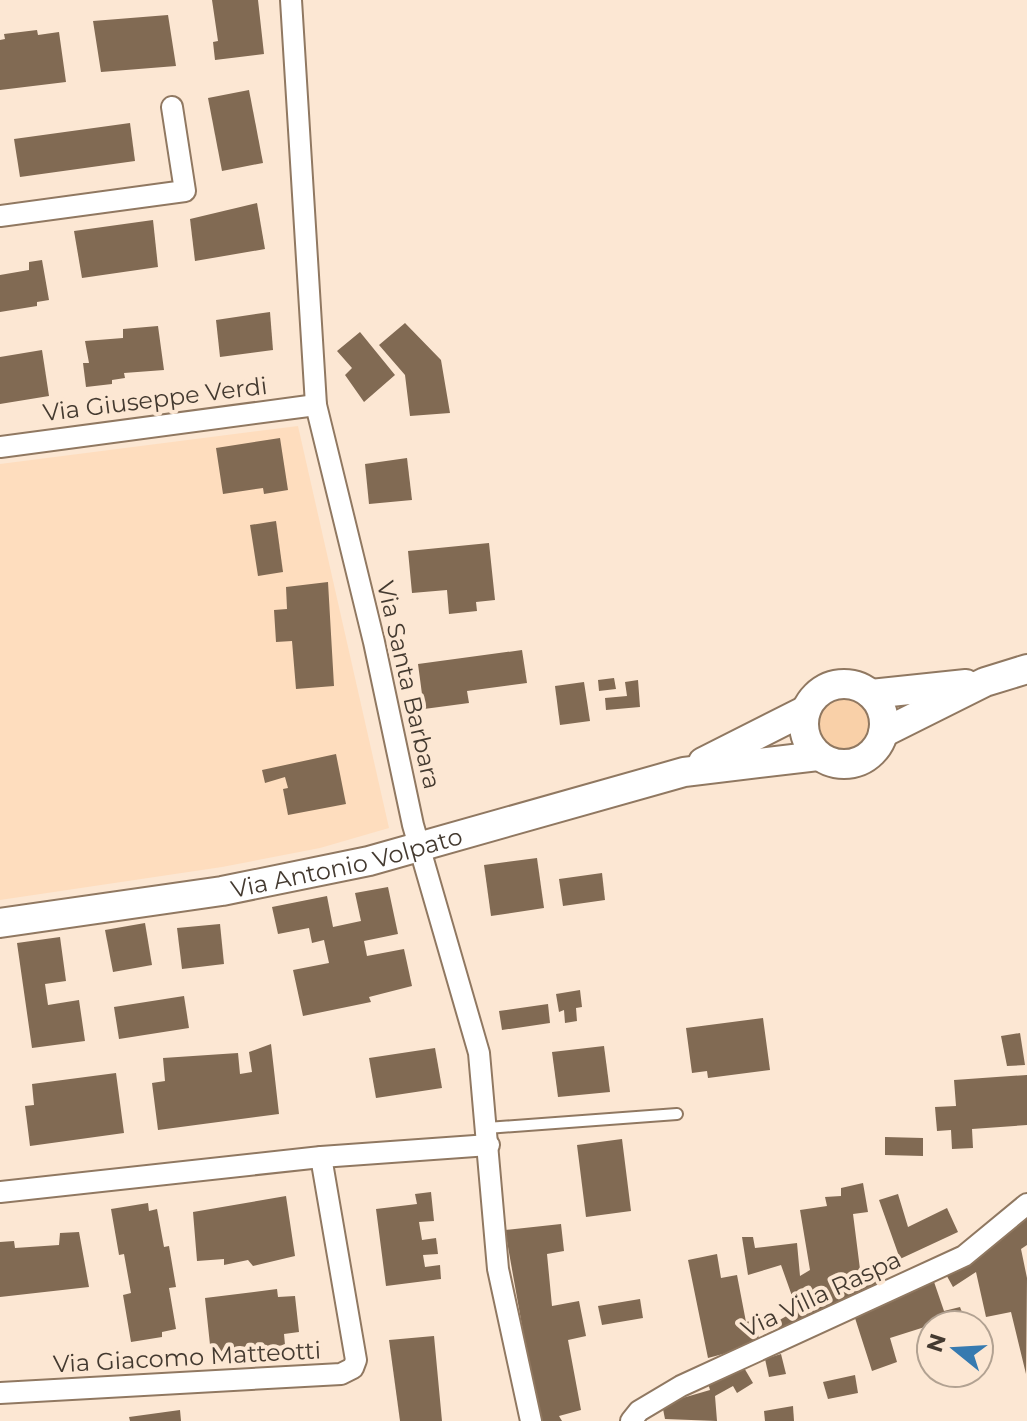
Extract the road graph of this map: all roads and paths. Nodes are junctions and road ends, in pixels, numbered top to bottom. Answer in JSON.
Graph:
{"nodes":[{"id":1,"x":291,"y":0,"type":"edge"},
{"id":2,"x":172,"y":107,"type":"dead end"},
{"id":3,"x":0,"y":216,"type":"edge"},
{"id":4,"x":316,"y":405,"type":"junction"},
{"id":5,"x":0,"y":447,"type":"edge"},
{"id":6,"x":1027,"y":669,"type":"edge"},
{"id":7,"x":985,"y":682,"type":"junction"},
{"id":8,"x":871,"y":694,"type":"junction"},
{"id":9,"x":806,"y":710,"type":"junction"},
{"id":10,"x":883,"y":733,"type":"junction"},
{"id":11,"x":818,"y":756,"type":"junction"},
{"id":12,"x":684,"y":772,"type":"junction"},
{"id":13,"x":421,"y":844,"type":"junction"},
{"id":14,"x":0,"y":923,"type":"edge"},
{"id":15,"x":677,"y":1114,"type":"dead end"},
{"id":16,"x":488,"y":1136,"type":"junction"},
{"id":17,"x":321,"y":1157,"type":"junction"},
{"id":18,"x":0,"y":1192,"type":"edge"},
{"id":19,"x":1027,"y":1204,"type":"edge"},
{"id":20,"x":0,"y":1393,"type":"edge"},
{"id":21,"x":531,"y":1421,"type":"edge"},
{"id":22,"x":631,"y":1421,"type":"edge"}],
"edges":[{"from":1,"to":4,"type":"street","name":"Via Santa Barbara"},
{"from":2,"to":3,"type":"street"},
{"from":4,"to":5,"type":"street","name":"Via Giuseppe Verdi"},
{"from":4,"to":13,"type":"street","name":"Via Santa Barbara"},
{"from":6,"to":7,"type":"street"},
{"from":7,"to":8,"type":"street"},
{"from":7,"to":10,"type":"street"},
{"from":8,"to":9,"type":"street"},
{"from":8,"to":10,"type":"street"},
{"from":9,"to":11,"type":"street"},
{"from":9,"to":12,"type":"street","name":"Via Antonio Volpato"},
{"from":10,"to":11,"type":"street"},
{"from":11,"to":12,"type":"street","name":"Via Antonio Volpato"},
{"from":12,"to":13,"type":"street","name":"Via Antonio Volpato"},
{"from":13,"to":14,"type":"street","name":"Via Antonio Volpato"},
{"from":13,"to":16,"type":"street","name":"Via Santa Barbara"},
{"from":15,"to":16,"type":"lane"},
{"from":16,"to":17,"type":"street"},
{"from":16,"to":21,"type":"street","name":"Via Santa Barbara"},
{"from":17,"to":18,"type":"street"},
{"from":17,"to":20,"type":"street","name":"Via Giacomo Matteotti"},
{"from":19,"to":22,"type":"street","name":"Via Villa Raspa"}]}
